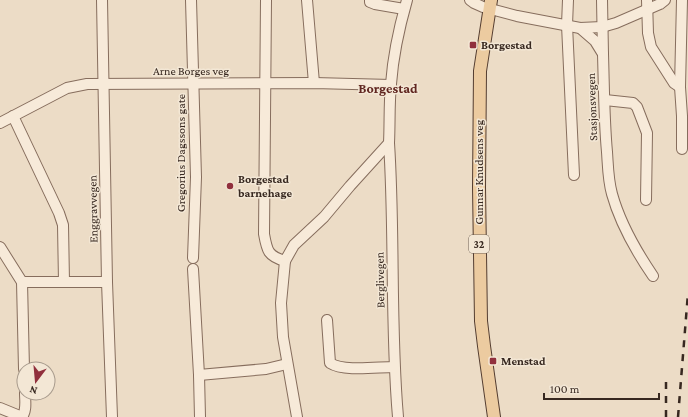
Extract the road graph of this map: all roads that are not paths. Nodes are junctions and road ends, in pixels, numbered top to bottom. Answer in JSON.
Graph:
{"nodes":[{"id":1,"x":102,"y":0,"type":"edge"},
{"id":2,"x":191,"y":0,"type":"edge"},
{"id":3,"x":266,"y":0,"type":"edge"},
{"id":4,"x":308,"y":0,"type":"edge"},
{"id":5,"x":370,"y":0,"type":"edge"},
{"id":6,"x":470,"y":0,"type":"edge"},
{"id":7,"x":568,"y":0,"type":"edge"},
{"id":8,"x":602,"y":0,"type":"edge"},
{"id":9,"x":665,"y":0,"type":"edge"},
{"id":10,"x":682,"y":0,"type":"edge"},
{"id":11,"x":487,"y":4,"type":"edge"},
{"id":12,"x":405,"y":5,"type":"edge"},
{"id":13,"x":647,"y":5,"type":"edge"},
{"id":14,"x":567,"y":25,"type":"junction"},
{"id":15,"x":602,"y":27,"type":"junction"},
{"id":16,"x":580,"y":28,"type":"junction"},
{"id":17,"x":603,"y":54,"type":"junction"},
{"id":18,"x":314,"y":83,"type":"junction"},
{"id":19,"x":194,"y":84,"type":"junction"},
{"id":20,"x":265,"y":84,"type":"junction"},
{"id":21,"x":104,"y":85,"type":"junction"},
{"id":22,"x":391,"y":85,"type":"junction"},
{"id":23,"x":680,"y":87,"type":"junction"},
{"id":24,"x":605,"y":100,"type":"junction"},
{"id":25,"x":14,"y":116,"type":"junction"},
{"id":26,"x":0,"y":123,"type":"edge"},
{"id":27,"x":390,"y":143,"type":"junction"},
{"id":28,"x":682,"y":149,"type":"dead end"},
{"id":29,"x":574,"y":175,"type":"dead end"},
{"id":30,"x":646,"y":200,"type":"dead end"},
{"id":31,"x":0,"y":247,"type":"edge"},
{"id":32,"x":193,"y":258,"type":"dead end"},
{"id":33,"x":285,"y":261,"type":"junction"},
{"id":34,"x":193,"y":269,"type":"dead end"},
{"id":35,"x":653,"y":276,"type":"dead end"},
{"id":36,"x":22,"y":282,"type":"junction"},
{"id":37,"x":64,"y":282,"type":"junction"},
{"id":38,"x":107,"y":282,"type":"junction"},
{"id":39,"x":327,"y":320,"type":"dead end"},
{"id":40,"x":24,"y":361,"type":"edge"},
{"id":41,"x":287,"y":364,"type":"junction"},
{"id":42,"x":394,"y":367,"type":"junction"},
{"id":43,"x":199,"y":375,"type":"junction"},
{"id":44,"x":25,"y":401,"type":"edge"},
{"id":45,"x":0,"y":408,"type":"edge"},
{"id":46,"x":22,"y":417,"type":"edge"},
{"id":47,"x":112,"y":417,"type":"edge"},
{"id":48,"x":200,"y":417,"type":"edge"},
{"id":49,"x":297,"y":417,"type":"edge"},
{"id":50,"x":398,"y":417,"type":"edge"},
{"id":51,"x":494,"y":417,"type":"edge"}],
"edges":[{"from":1,"to":21,"type":"street","name":"Enggravvegen"},
{"from":2,"to":19,"type":"street","name":"Gregorius Dagssons gate"},
{"from":3,"to":20,"type":"street"},
{"from":4,"to":18,"type":"street"},
{"from":5,"to":12,"type":"street"},
{"from":6,"to":11,"type":"street"},
{"from":7,"to":14,"type":"street"},
{"from":8,"to":15,"type":"street","name":"Stasjonsvegen"},
{"from":9,"to":13,"type":"street"},
{"from":10,"to":23,"type":"street"},
{"from":11,"to":14,"type":"street"},
{"from":11,"to":51,"type":"main road","name":"Gunnar Knudsens veg","number":"32"},
{"from":12,"to":22,"type":"street"},
{"from":13,"to":15,"type":"street"},
{"from":13,"to":23,"type":"street"},
{"from":14,"to":16,"type":"street"},
{"from":14,"to":29,"type":"street"},
{"from":15,"to":16,"type":"street"},
{"from":15,"to":17,"type":"street","name":"Stasjonsvegen"},
{"from":16,"to":17,"type":"street"},
{"from":17,"to":24,"type":"street","name":"Stasjonsvegen"},
{"from":18,"to":20,"type":"street","name":"Arne Borges veg"},
{"from":18,"to":22,"type":"street","name":"Arne Borges veg"},
{"from":19,"to":20,"type":"street","name":"Arne Borges veg"},
{"from":19,"to":21,"type":"street","name":"Arne Borges veg"},
{"from":19,"to":32,"type":"street","name":"Gregorius Dagssons gate"},
{"from":20,"to":33,"type":"street"},
{"from":21,"to":25,"type":"street","name":"Arne Borges veg"},
{"from":21,"to":38,"type":"street","name":"Enggravvegen"},
{"from":22,"to":27,"type":"street","name":"Berglivegen"},
{"from":23,"to":28,"type":"street"},
{"from":24,"to":30,"type":"street"},
{"from":24,"to":35,"type":"street","name":"Stasjonsvegen"},
{"from":25,"to":26,"type":"street","name":"Arne Borges veg"},
{"from":25,"to":37,"type":"street"},
{"from":27,"to":33,"type":"street"},
{"from":27,"to":42,"type":"street","name":"Berglivegen"},
{"from":31,"to":36,"type":"street"},
{"from":33,"to":41,"type":"street"},
{"from":34,"to":43,"type":"street"},
{"from":36,"to":37,"type":"street"},
{"from":36,"to":40,"type":"street"},
{"from":37,"to":38,"type":"street"},
{"from":38,"to":47,"type":"street","name":"Enggravvegen"},
{"from":39,"to":42,"type":"street"},
{"from":41,"to":43,"type":"street"},
{"from":41,"to":49,"type":"street"},
{"from":42,"to":50,"type":"street","name":"Berglivegen"},
{"from":43,"to":48,"type":"street"},
{"from":44,"to":46,"type":"street"},
{"from":45,"to":46,"type":"street"}]}
